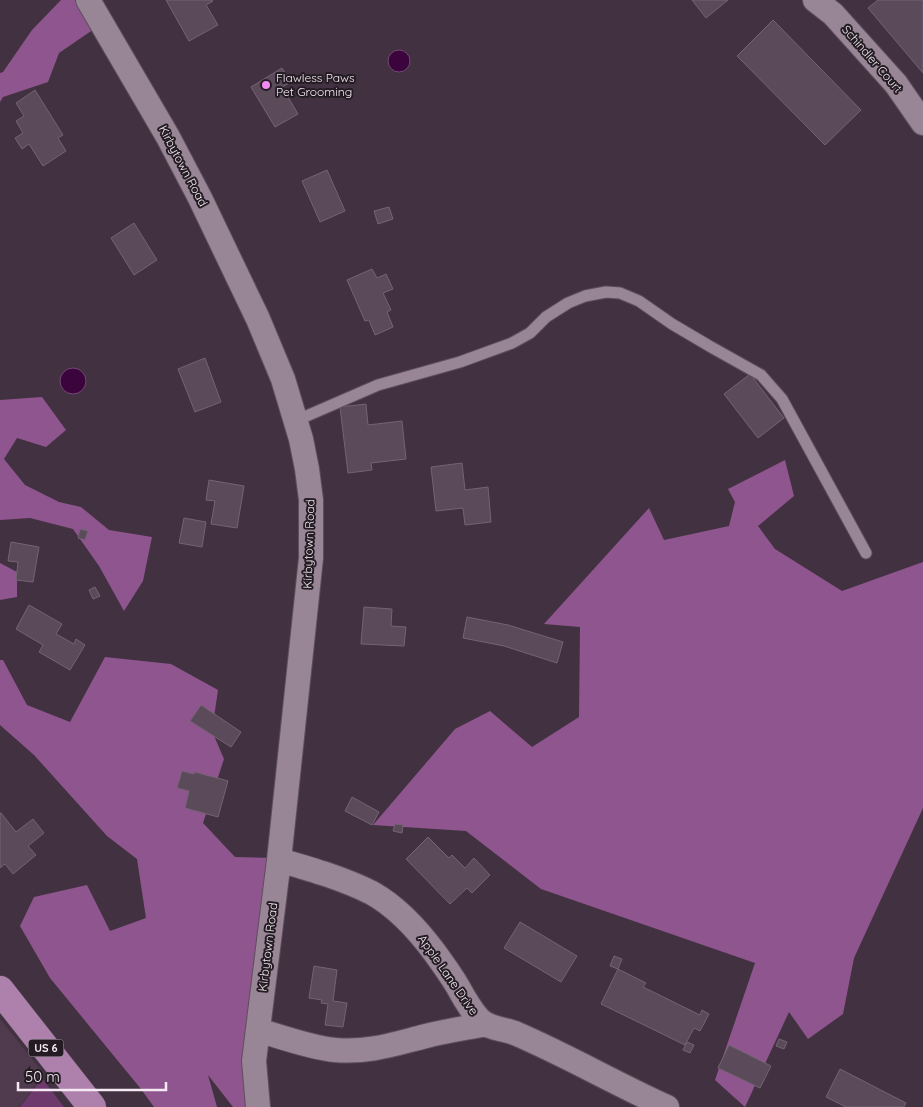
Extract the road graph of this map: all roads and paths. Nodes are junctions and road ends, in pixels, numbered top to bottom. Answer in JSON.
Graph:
{"nodes":[{"id":1,"x":88,"y":0,"type":"edge"},
{"id":2,"x":815,"y":0,"type":"edge"},
{"id":3,"x":923,"y":122,"type":"edge"},
{"id":4,"x":295,"y":421,"type":"junction"},
{"id":5,"x":866,"y":553,"type":"dead end"},
{"id":6,"x":279,"y":860,"type":"junction"},
{"id":7,"x":0,"y":990,"type":"edge"},
{"id":8,"x":486,"y":1024,"type":"junction"},
{"id":9,"x":258,"y":1030,"type":"junction"},
{"id":10,"x":92,"y":1107,"type":"edge"},
{"id":11,"x":258,"y":1107,"type":"edge"},
{"id":12,"x":667,"y":1107,"type":"edge"}],
"edges":[{"from":1,"to":4,"type":"street","name":"Kirbytown Road"},
{"from":2,"to":3,"type":"street","name":"Schindler Court"},
{"from":4,"to":5,"type":"lane"},
{"from":4,"to":6,"type":"street","name":"Kirbytown Road"},
{"from":6,"to":8,"type":"street","name":"Apple Lane Drive"},
{"from":6,"to":9,"type":"street","name":"Kirbytown Road"},
{"from":7,"to":10,"type":"main road","number":"US 6"},
{"from":8,"to":9,"type":"street","name":"Apple Lane Drive"},
{"from":8,"to":12,"type":"street","name":"Apple Lane Drive"},
{"from":9,"to":11,"type":"street","name":"Kirbytown Road"}]}
